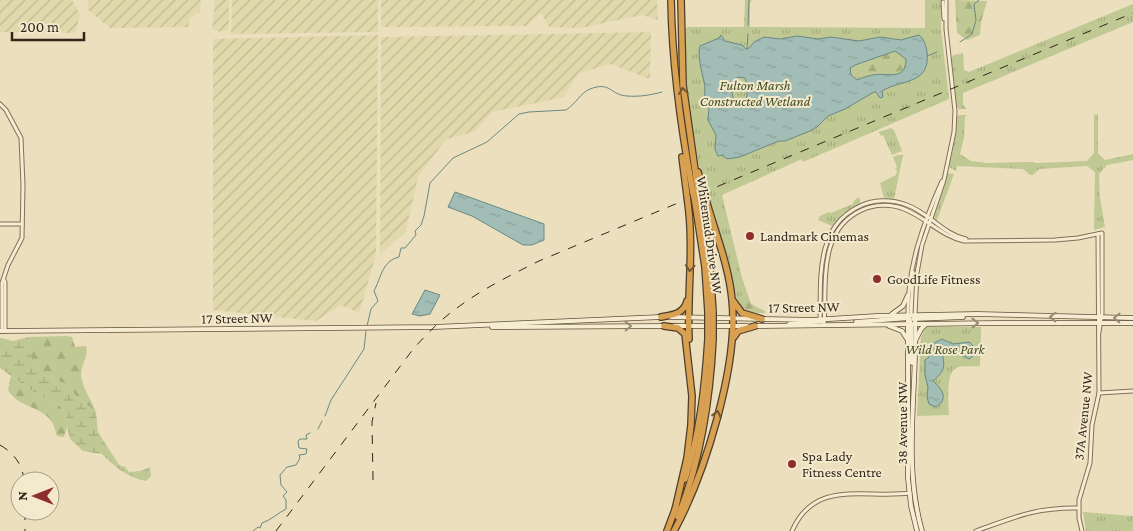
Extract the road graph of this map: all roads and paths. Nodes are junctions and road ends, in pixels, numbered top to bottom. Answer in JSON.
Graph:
{"nodes":[{"id":1,"x":671,"y":0,"type":"edge"},
{"id":2,"x":681,"y":0,"type":"edge"},
{"id":3,"x":944,"y":0,"type":"edge"},
{"id":4,"x":0,"y":104,"type":"edge"},
{"id":5,"x":695,"y":192,"type":"junction"},
{"id":6,"x":697,"y":200,"type":"junction"},
{"id":7,"x":928,"y":220,"type":"junction"},
{"id":8,"x":0,"y":224,"type":"edge"},
{"id":9,"x":22,"y":224,"type":"junction"},
{"id":10,"x":914,"y":259,"type":"junction"},
{"id":11,"x":689,"y":287,"type":"junction"},
{"id":12,"x":908,"y":296,"type":"junction"},
{"id":13,"x":732,"y":299,"type":"junction"},
{"id":14,"x":890,"y":316,"type":"junction"},
{"id":15,"x":661,"y":317,"type":"junction"},
{"id":16,"x":688,"y":318,"type":"junction"},
{"id":17,"x":1133,"y":318,"type":"edge"},
{"id":18,"x":733,"y":319,"type":"junction"},
{"id":19,"x":762,"y":319,"type":"junction"},
{"id":20,"x":911,"y":319,"type":"junction"},
{"id":21,"x":1100,"y":320,"type":"junction"},
{"id":22,"x":822,"y":322,"type":"junction"},
{"id":23,"x":1133,"y":323,"type":"edge"},
{"id":24,"x":881,"y":324,"type":"junction"},
{"id":25,"x":927,"y":324,"type":"junction"},
{"id":26,"x":839,"y":325,"type":"junction"},
{"id":27,"x":475,"y":326,"type":"junction"},
{"id":28,"x":664,"y":326,"type":"junction"},
{"id":29,"x":688,"y":326,"type":"junction"},
{"id":30,"x":734,"y":326,"type":"junction"},
{"id":31,"x":755,"y":326,"type":"junction"},
{"id":32,"x":2,"y":331,"type":"edge"},
{"id":33,"x":710,"y":339,"type":"junction"},
{"id":34,"x":915,"y":341,"type":"junction"},
{"id":35,"x":732,"y":344,"type":"junction"},
{"id":36,"x":908,"y":344,"type":"junction"},
{"id":37,"x":690,"y":376,"type":"junction"},
{"id":38,"x":913,"y":386,"type":"junction"},
{"id":39,"x":1133,"y":391,"type":"edge"},
{"id":40,"x":1099,"y":393,"type":"junction"},
{"id":41,"x":912,"y":492,"type":"junction"},
{"id":42,"x":1078,"y":508,"type":"junction"},
{"id":43,"x":675,"y":510,"type":"junction"},
{"id":44,"x":667,"y":531,"type":"edge"},
{"id":45,"x":674,"y":531,"type":"edge"},
{"id":46,"x":792,"y":531,"type":"edge"},
{"id":47,"x":917,"y":531,"type":"edge"},
{"id":48,"x":922,"y":531,"type":"edge"},
{"id":49,"x":976,"y":531,"type":"edge"},
{"id":50,"x":1082,"y":531,"type":"edge"}],
"edges":[{"from":1,"to":5,"type":"highway"},
{"from":5,"to":2,"type":"highway","name":"Whitemud Drive NW","one_way":true},
{"from":3,"to":7,"type":"street"},
{"from":4,"to":9,"type":"street"},
{"from":5,"to":6,"type":"highway","bridge":true},
{"from":5,"to":6,"type":"highway","name":"Whitemud Drive NW","bridge":true},
{"from":6,"to":11,"type":"highway","one_way":true},
{"from":6,"to":13,"type":"highway"},
{"from":6,"to":33,"type":"highway","name":"Whitemud Drive NW","bridge":true},
{"from":7,"to":10,"type":"street"},
{"from":7,"to":20,"type":"street"},
{"from":7,"to":21,"type":"street","name":"37A Avenue NW"},
{"from":7,"to":22,"type":"street"},
{"from":8,"to":9,"type":"street"},
{"from":9,"to":32,"type":"street"},
{"from":10,"to":12,"type":"street"},
{"from":10,"to":20,"type":"street"},
{"from":11,"to":15,"type":"highway"},
{"from":11,"to":16,"type":"highway"},
{"from":12,"to":14,"type":"main road"},
{"from":12,"to":20,"type":"street"},
{"from":13,"to":18,"type":"highway"},
{"from":13,"to":19,"type":"highway"},
{"from":14,"to":20,"type":"main road","name":"17 Street NW"},
{"from":14,"to":22,"type":"main road","name":"17 Street NW"},
{"from":15,"to":16,"type":"main road","name":"17 Street NW"},
{"from":15,"to":27,"type":"main road","name":"17 Street NW"},
{"from":16,"to":18,"type":"main road","name":"17 Street NW"},
{"from":16,"to":29,"type":"highway"},
{"from":17,"to":21,"type":"main road","name":"17 Street NW","one_way":true},
{"from":18,"to":19,"type":"main road","name":"17 Street NW"},
{"from":18,"to":30,"type":"highway"},
{"from":19,"to":22,"type":"main road","name":"17 Street NW"},
{"from":21,"to":20,"type":"main road","name":"17 Street NW","one_way":true},
{"from":20,"to":24,"type":"main road","name":"17 Street NW"},
{"from":20,"to":25,"type":"main road","name":"17 Street NW"},
{"from":20,"to":26,"type":"main road"},
{"from":20,"to":34,"type":"main road","name":"38 Avenue NW"},
{"from":20,"to":36,"type":"main road","name":"38 Avenue NW"},
{"from":20,"to":38,"type":"main road"},
{"from":21,"to":23,"type":"main road","name":"17 Street NW"},
{"from":25,"to":21,"type":"main road","name":"17 Street NW","one_way":true},
{"from":21,"to":40,"type":"street","name":"37A Avenue NW"},
{"from":22,"to":26,"type":"main road","name":"17 Street NW"},
{"from":22,"to":31,"type":"main road","name":"17 Street NW"},
{"from":24,"to":26,"type":"main road","name":"17 Street NW"},
{"from":24,"to":36,"type":"main road"},
{"from":25,"to":34,"type":"main road"},
{"from":27,"to":28,"type":"main road","name":"17 Street NW","one_way":true},
{"from":27,"to":32,"type":"main road","name":"17 Street NW"},
{"from":28,"to":29,"type":"main road","name":"17 Street NW"},
{"from":28,"to":37,"type":"highway"},
{"from":29,"to":30,"type":"main road","name":"17 Street NW"},
{"from":29,"to":37,"type":"highway"},
{"from":30,"to":31,"type":"main road","name":"17 Street NW"},
{"from":30,"to":35,"type":"highway"},
{"from":31,"to":35,"type":"highway"},
{"from":33,"to":43,"type":"highway","name":"Whitemud Drive NW"},
{"from":33,"to":45,"type":"highway","name":"Whitemud Drive NW"},
{"from":34,"to":38,"type":"main road","name":"38 Avenue NW"},
{"from":45,"to":35,"type":"highway","one_way":true},
{"from":36,"to":41,"type":"main road","name":"38 Avenue NW"},
{"from":37,"to":43,"type":"highway"},
{"from":38,"to":41,"type":"main road","name":"38 Avenue NW"},
{"from":39,"to":40,"type":"street"},
{"from":40,"to":42,"type":"street","name":"37A Avenue NW"},
{"from":41,"to":46,"type":"street"},
{"from":41,"to":47,"type":"main road","name":"38 Avenue NW"},
{"from":41,"to":48,"type":"main road","name":"38 Avenue NW"},
{"from":42,"to":49,"type":"street"},
{"from":42,"to":50,"type":"street","name":"37A Avenue NW"},
{"from":43,"to":44,"type":"highway","name":"Whitemud Drive NW"}]}
